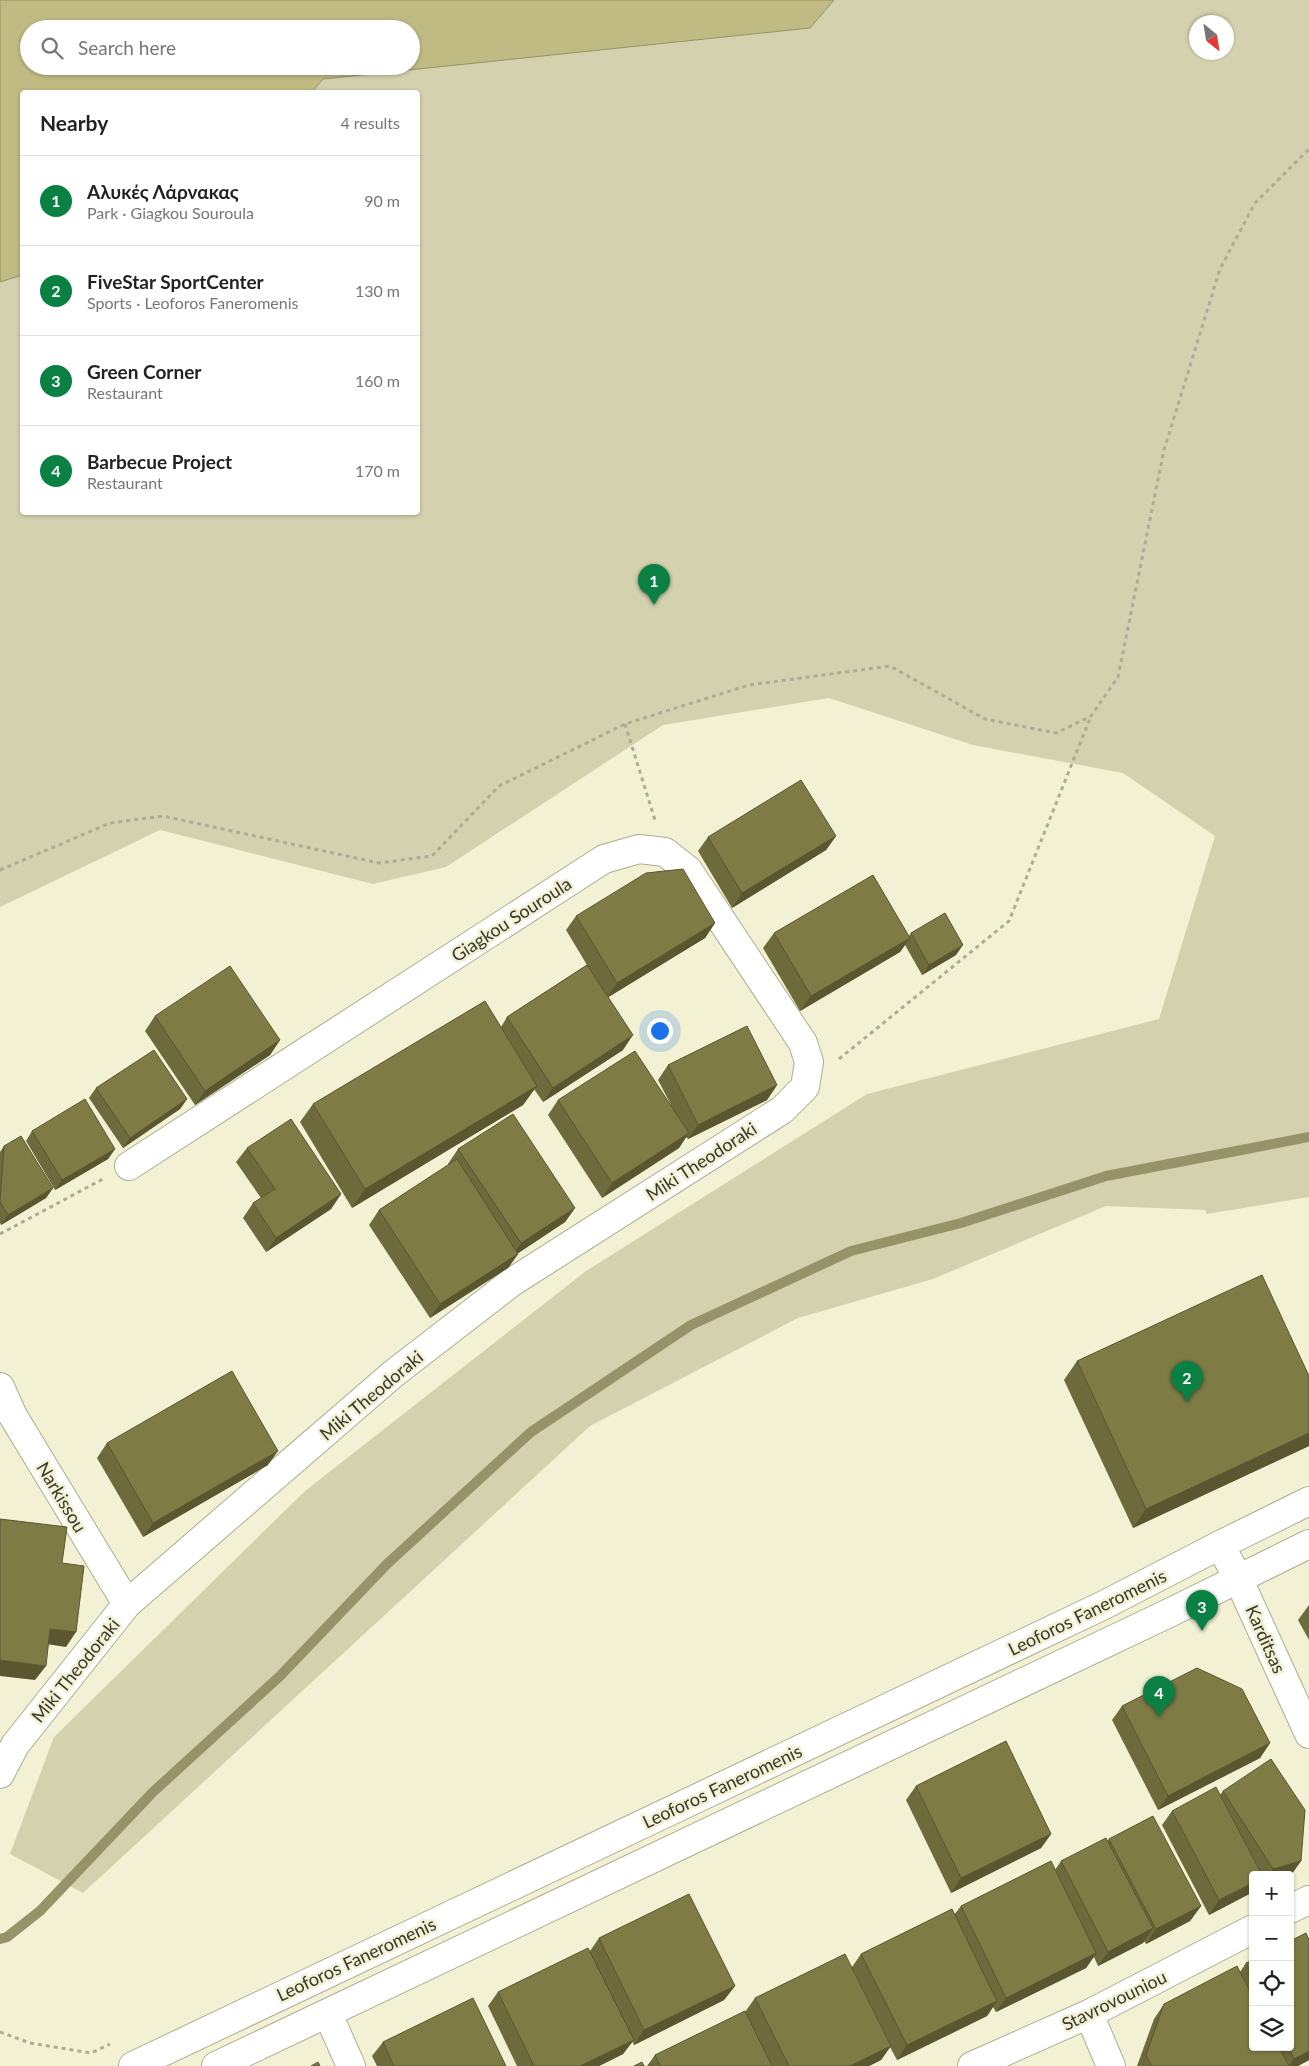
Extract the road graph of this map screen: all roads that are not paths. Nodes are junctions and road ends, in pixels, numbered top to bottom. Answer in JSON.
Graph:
{"nodes":[{"id":1,"x":805,"y":1087,"type":"joint"},
{"id":2,"x":129,"y":1166,"type":"road end"},
{"id":3,"x":0,"y":1387,"type":"edge"},
{"id":4,"x":1309,"y":1502,"type":"edge"},
{"id":5,"x":1309,"y":1544,"type":"edge"},
{"id":6,"x":1220,"y":1545,"type":"junction"},
{"id":7,"x":1238,"y":1578,"type":"junction"},
{"id":8,"x":127,"y":1604,"type":"junction"},
{"id":9,"x":1309,"y":1734,"type":"edge"},
{"id":10,"x":0,"y":1774,"type":"edge"},
{"id":11,"x":1309,"y":1900,"type":"edge"},
{"id":12,"x":1294,"y":1907,"type":"edge"},
{"id":13,"x":1249,"y":1931,"type":"edge"},
{"id":14,"x":328,"y":2014,"type":"junction"},
{"id":15,"x":1089,"y":2014,"type":"junction"},
{"id":16,"x":132,"y":2066,"type":"edge"},
{"id":17,"x":216,"y":2066,"type":"edge"},
{"id":18,"x":351,"y":2066,"type":"edge"},
{"id":19,"x":972,"y":2066,"type":"edge"},
{"id":20,"x":1111,"y":2066,"type":"edge"}],
"edges":[{"from":1,"to":2,"type":"street","name":"Giagkou Souroula"},
{"from":1,"to":8,"type":"street","name":"Miki Theodoraki"},
{"from":3,"to":8,"type":"street","name":"Narkissou"},
{"from":4,"to":6,"type":"street","name":"Leoforos Faneromenis"},
{"from":5,"to":7,"type":"street","name":"Leoforos Faneromenis"},
{"from":6,"to":7,"type":"street","name":"Karditsas"},
{"from":6,"to":16,"type":"street","name":"Leoforos Faneromenis"},
{"from":7,"to":9,"type":"street","name":"Karditsas"},
{"from":7,"to":14,"type":"street","name":"Leoforos Faneromenis"},
{"from":8,"to":10,"type":"street","name":"Miki Theodoraki"},
{"from":11,"to":12,"type":"street"},
{"from":13,"to":15,"type":"street","name":"Stavrovouniou"},
{"from":14,"to":17,"type":"street","name":"Leoforos Faneromenis"},
{"from":14,"to":18,"type":"street"},
{"from":15,"to":19,"type":"street","name":"Stavrovouniou"},
{"from":15,"to":20,"type":"street"}]}
